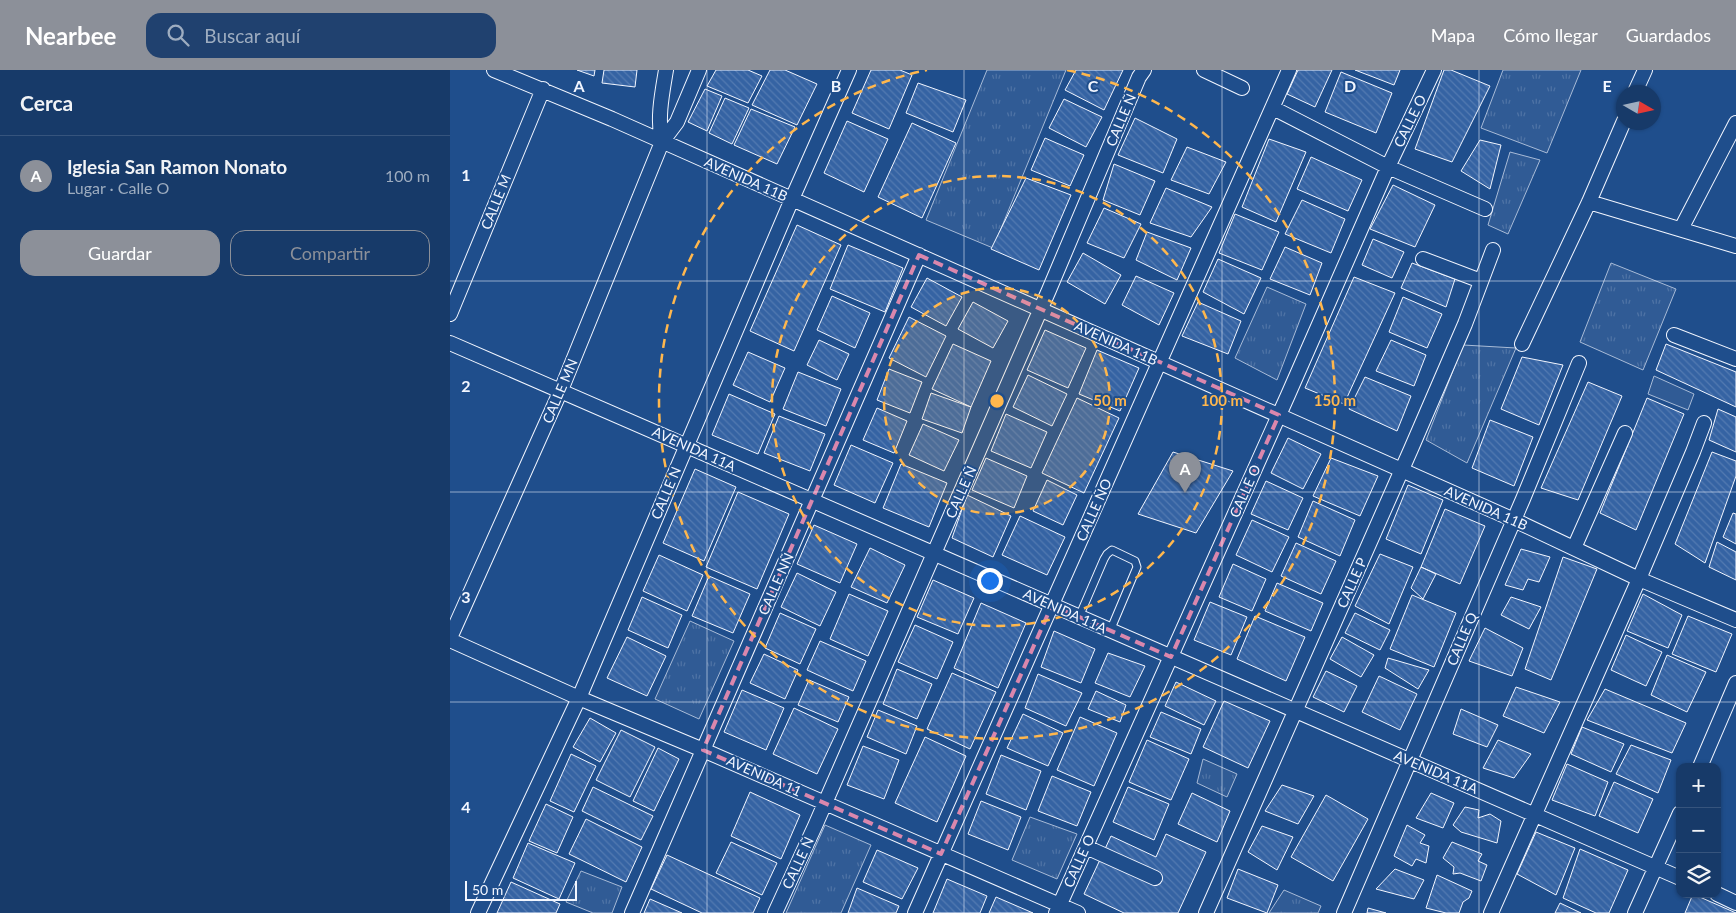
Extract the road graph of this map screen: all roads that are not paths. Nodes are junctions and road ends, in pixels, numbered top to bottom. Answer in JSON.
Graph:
{"nodes":[{"id":1,"x":494,"y":70,"type":"edge"},
{"id":2,"x":666,"y":70,"type":"edge"},
{"id":3,"x":699,"y":70,"type":"edge"},
{"id":4,"x":849,"y":70,"type":"edge"},
{"id":5,"x":1144,"y":70,"type":"edge"},
{"id":6,"x":1204,"y":70,"type":"edge"},
{"id":7,"x":1289,"y":70,"type":"edge"},
{"id":8,"x":1434,"y":70,"type":"edge"},
{"id":9,"x":1645,"y":70,"type":"edge"},
{"id":10,"x":1638,"y":85,"type":"edge"},
{"id":11,"x":1242,"y":88,"type":"dead end"},
{"id":12,"x":543,"y":89,"type":"junction"},
{"id":13,"x":1273,"y":108,"type":"junction"},
{"id":14,"x":1736,"y":123,"type":"edge"},
{"id":15,"x":1620,"y":130,"type":"edge"},
{"id":16,"x":662,"y":142,"type":"junction"},
{"id":17,"x":1388,"y":167,"type":"junction"},
{"id":18,"x":792,"y":199,"type":"junction"},
{"id":19,"x":1589,"y":202,"type":"junction"},
{"id":20,"x":1485,"y":208,"type":"dead end"},
{"id":21,"x":1681,"y":229,"type":"junction"},
{"id":22,"x":1736,"y":246,"type":"edge"},
{"id":23,"x":1493,"y":250,"type":"dead end"},
{"id":24,"x":919,"y":256,"type":"junction"},
{"id":25,"x":1423,"y":259,"type":"dead end"},
{"id":26,"x":1481,"y":281,"type":"junction"},
{"id":27,"x":1041,"y":309,"type":"junction"},
{"id":28,"x":450,"y":314,"type":"edge"},
{"id":29,"x":1674,"y":335,"type":"dead end"},
{"id":30,"x":450,"y":343,"type":"edge"},
{"id":31,"x":1522,"y":344,"type":"dead end"},
{"id":32,"x":1736,"y":359,"type":"edge"},
{"id":33,"x":1160,"y":362,"type":"junction"},
{"id":34,"x":1579,"y":363,"type":"dead end"},
{"id":35,"x":561,"y":390,"type":"junction"},
{"id":36,"x":1279,"y":415,"type":"junction"},
{"id":37,"x":1704,"y":423,"type":"dead end"},
{"id":38,"x":1625,"y":433,"type":"dead end"},
{"id":39,"x":686,"y":446,"type":"junction"},
{"id":40,"x":1402,"y":470,"type":"junction"},
{"id":41,"x":812,"y":501,"type":"junction"},
{"id":42,"x":1514,"y":520,"type":"junction"},
{"id":43,"x":1574,"y":548,"type":"junction"},
{"id":44,"x":934,"y":554,"type":"junction"},
{"id":45,"x":1639,"y":579,"type":"junction"},
{"id":46,"x":1052,"y":605,"type":"junction"},
{"id":47,"x":1079,"y":617,"type":"junction"},
{"id":48,"x":1736,"y":620,"type":"edge"},
{"id":49,"x":1110,"y":630,"type":"junction"},
{"id":50,"x":450,"y":639,"type":"edge"},
{"id":51,"x":1171,"y":657,"type":"junction"},
{"id":52,"x":1736,"y":683,"type":"edge"},
{"id":53,"x":579,"y":698,"type":"junction"},
{"id":54,"x":1295,"y":711,"type":"junction"},
{"id":55,"x":703,"y":750,"type":"junction"},
{"id":56,"x":1409,"y":761,"type":"junction"},
{"id":57,"x":1702,"y":763,"type":"edge"},
{"id":58,"x":825,"y":803,"type":"junction"},
{"id":59,"x":1534,"y":815,"type":"junction"},
{"id":60,"x":1676,"y":821,"type":"edge"},
{"id":61,"x":1086,"y":846,"type":"junction"},
{"id":62,"x":941,"y":854,"type":"junction"},
{"id":63,"x":1656,"y":868,"type":"junction"},
{"id":64,"x":1676,"y":876,"type":"edge"},
{"id":65,"x":1155,"y":878,"type":"dead end"},
{"id":66,"x":1721,"y":896,"type":"edge"},
{"id":67,"x":1736,"y":903,"type":"edge"},
{"id":68,"x":1058,"y":909,"type":"edge"},
{"id":69,"x":478,"y":913,"type":"edge"},
{"id":70,"x":632,"y":913,"type":"edge"},
{"id":71,"x":775,"y":913,"type":"edge"},
{"id":72,"x":915,"y":913,"type":"edge"},
{"id":73,"x":1078,"y":913,"type":"edge"},
{"id":74,"x":1206,"y":913,"type":"edge"},
{"id":75,"x":1344,"y":913,"type":"edge"},
{"id":76,"x":1491,"y":913,"type":"edge"},
{"id":77,"x":1635,"y":913,"type":"edge"}],
"edges":[{"from":1,"to":12,"type":"street","name":"AVENIDA 11B"},
{"from":2,"to":16,"type":"street"},
{"from":3,"to":16,"type":"street"},
{"from":4,"to":18,"type":"street","name":"CALLE N"},
{"from":5,"to":27,"type":"street","name":"CALLE Ñ"},
{"from":6,"to":11,"type":"street"},
{"from":7,"to":13,"type":"street","name":"CALLE ÑO"},
{"from":8,"to":17,"type":"street","name":"CALLE O"},
{"from":9,"to":10,"type":"street"},
{"from":12,"to":16,"type":"street","name":"AVENIDA 11B"},
{"from":12,"to":28,"type":"street","name":"CALLE M"},
{"from":13,"to":17,"type":"street"},
{"from":13,"to":33,"type":"street","name":"CALLE ÑO"},
{"from":14,"to":21,"type":"street"},
{"from":15,"to":19,"type":"street"},
{"from":16,"to":18,"type":"street","name":"AVENIDA 11B"},
{"from":16,"to":35,"type":"street","name":"CALLE MN"},
{"from":17,"to":20,"type":"street"},
{"from":17,"to":36,"type":"street","name":"CALLE O"},
{"from":18,"to":24,"type":"street","name":"AVENIDA 11B"},
{"from":18,"to":39,"type":"street","name":"CALLE N"},
{"from":19,"to":21,"type":"street"},
{"from":19,"to":31,"type":"street"},
{"from":21,"to":22,"type":"street"},
{"from":23,"to":26,"type":"street","name":"CALLE P"},
{"from":24,"to":27,"type":"street","name":"AVENIDA 11B"},
{"from":24,"to":41,"type":"street","name":"CALLE NÑ"},
{"from":25,"to":26,"type":"street"},
{"from":26,"to":40,"type":"street","name":"CALLE P"},
{"from":27,"to":33,"type":"street","name":"AVENIDA 11B"},
{"from":27,"to":44,"type":"street","name":"CALLE Ñ"},
{"from":29,"to":32,"type":"street"},
{"from":30,"to":35,"type":"street","name":"AVENIDA 11A"},
{"from":33,"to":36,"type":"street","name":"AVENIDA 11B"},
{"from":33,"to":46,"type":"street","name":"CALLE ÑO"},
{"from":34,"to":42,"type":"street","name":"CALLE Q"},
{"from":35,"to":39,"type":"street","name":"AVENIDA 11A"},
{"from":35,"to":50,"type":"street","name":"CALLE MN"},
{"from":36,"to":40,"type":"street","name":"AVENIDA 11B"},
{"from":36,"to":51,"type":"street","name":"CALLE O"},
{"from":37,"to":45,"type":"street"},
{"from":38,"to":43,"type":"street"},
{"from":39,"to":41,"type":"street","name":"AVENIDA 11A"},
{"from":39,"to":53,"type":"street","name":"CALLE N"},
{"from":40,"to":42,"type":"street","name":"AVENIDA 11B"},
{"from":40,"to":54,"type":"street","name":"CALLE P"},
{"from":41,"to":44,"type":"street","name":"AVENIDA 11A"},
{"from":41,"to":55,"type":"street","name":"CALLE NÑ"},
{"from":42,"to":43,"type":"street","name":"AVENIDA 11B"},
{"from":42,"to":56,"type":"street","name":"CALLE Q"},
{"from":43,"to":45,"type":"street","name":"AVENIDA 11B"},
{"from":44,"to":46,"type":"street","name":"AVENIDA 11A"},
{"from":44,"to":58,"type":"street","name":"CALLE Ñ"},
{"from":45,"to":48,"type":"street","name":"AVENIDA 11B"},
{"from":45,"to":59,"type":"street"},
{"from":46,"to":47,"type":"street","name":"AVENIDA 11A"},
{"from":46,"to":62,"type":"street","name":"CALLE ÑO"},
{"from":47,"to":49,"type":"street","name":"AVENIDA 11A"},
{"from":47,"to":49,"type":"lane"},
{"from":49,"to":51,"type":"street","name":"AVENIDA 11A"},
{"from":50,"to":53,"type":"street","name":"AVENIDA 11"},
{"from":51,"to":54,"type":"street","name":"AVENIDA 11A"},
{"from":51,"to":61,"type":"street","name":"CALLE O"},
{"from":52,"to":57,"type":"street"},
{"from":53,"to":55,"type":"street","name":"AVENIDA 11"},
{"from":53,"to":69,"type":"street","name":"CALLE N"},
{"from":54,"to":56,"type":"street","name":"AVENIDA 11A"},
{"from":54,"to":74,"type":"street","name":"CALLE P"},
{"from":55,"to":58,"type":"street","name":"AVENIDA 11"},
{"from":55,"to":70,"type":"street","name":"CALLE NÑ"},
{"from":56,"to":59,"type":"street","name":"AVENIDA 11A"},
{"from":56,"to":75,"type":"street","name":"CALLE Q"},
{"from":58,"to":62,"type":"street","name":"AVENIDA 11"},
{"from":58,"to":71,"type":"street","name":"CALLE Ñ"},
{"from":59,"to":63,"type":"street","name":"AVENIDA 11A"},
{"from":59,"to":76,"type":"street"},
{"from":60,"to":63,"type":"street"},
{"from":61,"to":65,"type":"street"},
{"from":61,"to":68,"type":"street","name":"CALLE O"},
{"from":62,"to":68,"type":"street","name":"AVENIDA 11"},
{"from":62,"to":72,"type":"street","name":"CALLE ÑO"},
{"from":63,"to":64,"type":"street","name":"AVENIDA 11A"},
{"from":63,"to":77,"type":"street"},
{"from":66,"to":67,"type":"street"},
{"from":68,"to":73,"type":"street","name":"AVENIDA 11"}]}
